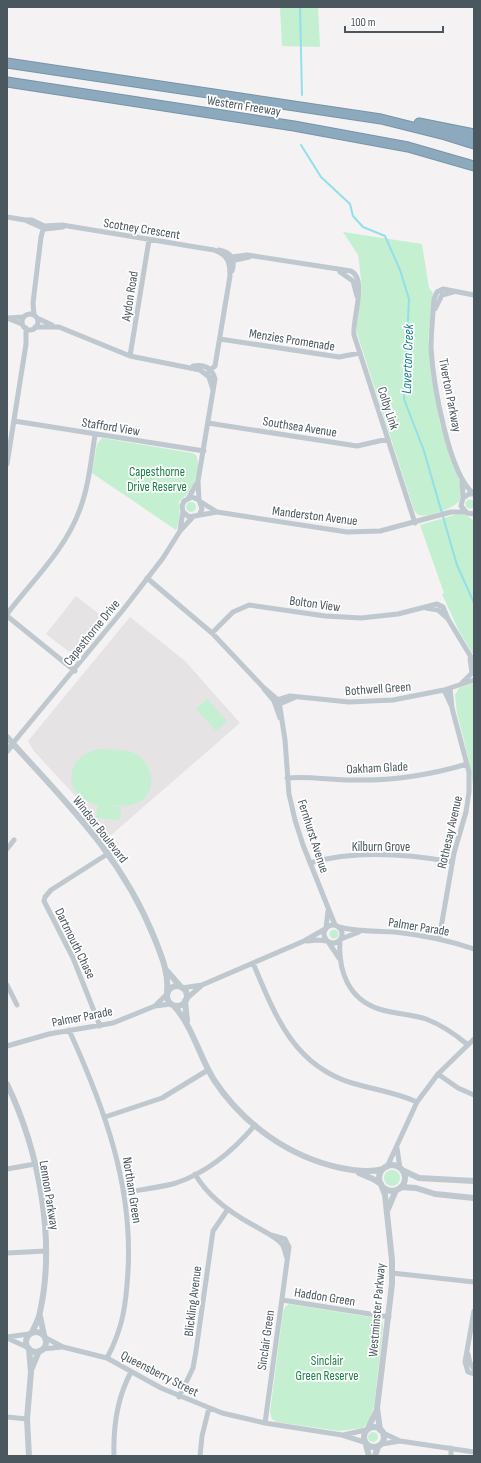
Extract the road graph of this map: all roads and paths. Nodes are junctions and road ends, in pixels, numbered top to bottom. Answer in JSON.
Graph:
{"nodes":[{"id":1,"x":7,"y":63,"type":"edge"},
{"id":2,"x":7,"y":82,"type":"edge"},
{"id":3,"x":382,"y":119,"type":"junction"},
{"id":4,"x":474,"y":134,"type":"edge"},
{"id":5,"x":474,"y":144,"type":"edge"},
{"id":6,"x":408,"y":147,"type":"junction"},
{"id":7,"x":474,"y":166,"type":"edge"},
{"id":8,"x":474,"y":170,"type":"edge"},
{"id":9,"x":7,"y":218,"type":"edge"},
{"id":10,"x":44,"y":228,"type":"junction"},
{"id":11,"x":149,"y":240,"type":"junction"},
{"id":12,"x":232,"y":260,"type":"junction"},
{"id":13,"x":453,"y":292,"type":"junction"},
{"id":14,"x":474,"y":295,"type":"edge"},
{"id":15,"x":33,"y":303,"type":"junction"},
{"id":16,"x":434,"y":312,"type":"junction"},
{"id":17,"x":25,"y":316,"type":"junction"},
{"id":18,"x":35,"y":317,"type":"junction"},
{"id":19,"x":24,"y":326,"type":"junction"},
{"id":20,"x":53,"y":326,"type":"junction"},
{"id":21,"x":34,"y":328,"type":"junction"},
{"id":22,"x":220,"y":339,"type":"junction"},
{"id":23,"x":26,"y":344,"type":"junction"},
{"id":24,"x":360,"y":353,"type":"junction"},
{"id":25,"x":130,"y":356,"type":"junction"},
{"id":26,"x":209,"y":371,"type":"junction"},
{"id":27,"x":14,"y":422,"type":"junction"},
{"id":28,"x":208,"y":423,"type":"junction"},
{"id":29,"x":95,"y":434,"type":"junction"},
{"id":30,"x":388,"y":439,"type":"junction"},
{"id":31,"x":204,"y":451,"type":"junction"},
{"id":32,"x":7,"y":464,"type":"edge"},
{"id":33,"x":198,"y":481,"type":"junction"},
{"id":34,"x":462,"y":481,"type":"junction"},
{"id":35,"x":474,"y":494,"type":"edge"},
{"id":36,"x":189,"y":498,"type":"junction"},
{"id":37,"x":462,"y":500,"type":"junction"},
{"id":38,"x":200,"y":501,"type":"junction"},
{"id":39,"x":183,"y":512,"type":"junction"},
{"id":40,"x":217,"y":512,"type":"junction"},
{"id":41,"x":451,"y":512,"type":"junction"},
{"id":42,"x":469,"y":514,"type":"edge"},
{"id":43,"x":199,"y":515,"type":"junction"},
{"id":44,"x":192,"y":518,"type":"junction"},
{"id":45,"x":474,"y":519,"type":"edge"},
{"id":46,"x":415,"y":522,"type":"junction"},
{"id":47,"x":180,"y":531,"type":"junction"},
{"id":48,"x":147,"y":578,"type":"junction"},
{"id":49,"x":7,"y":615,"type":"edge"},
{"id":50,"x":212,"y":633,"type":"junction"},
{"id":51,"x":469,"y":656,"type":"junction"},
{"id":52,"x":474,"y":662,"type":"edge"},
{"id":53,"x":74,"y":671,"type":"junction"},
{"id":54,"x":472,"y":678,"type":"edge"},
{"id":55,"x":450,"y":688,"type":"junction"},
{"id":56,"x":444,"y":690,"type":"junction"},
{"id":57,"x":277,"y":702,"type":"junction"},
{"id":58,"x":452,"y":708,"type":"junction"},
{"id":59,"x":7,"y":737,"type":"edge"},
{"id":60,"x":13,"y":743,"type":"junction"},
{"id":61,"x":7,"y":752,"type":"edge"},
{"id":62,"x":467,"y":764,"type":"junction"},
{"id":63,"x":287,"y":778,"type":"junction"},
{"id":64,"x":472,"y":800,"type":"edge"},
{"id":65,"x":468,"y":806,"type":"junction"},
{"id":66,"x":474,"y":807,"type":"edge"},
{"id":67,"x":14,"y":840,"type":"dead end"},
{"id":68,"x":7,"y":849,"type":"edge"},
{"id":69,"x":108,"y":853,"type":"junction"},
{"id":70,"x":452,"y":862,"type":"junction"},
{"id":71,"x":310,"y":863,"type":"junction"},
{"id":72,"x":328,"y":910,"type":"junction"},
{"id":73,"x":337,"y":926,"type":"junction"},
{"id":74,"x":326,"y":929,"type":"junction"},
{"id":75,"x":360,"y":932,"type":"junction"},
{"id":76,"x":439,"y":939,"type":"junction"},
{"id":77,"x":340,"y":940,"type":"junction"},
{"id":78,"x":304,"y":941,"type":"junction"},
{"id":79,"x":328,"y":942,"type":"junction"},
{"id":80,"x":474,"y":949,"type":"edge"},
{"id":81,"x":339,"y":959,"type":"junction"},
{"id":82,"x":253,"y":963,"type":"junction"},
{"id":83,"x":166,"y":970,"type":"junction"},
{"id":84,"x":7,"y":985,"type":"edge"},
{"id":85,"x":202,"y":985,"type":"junction"},
{"id":86,"x":182,"y":987,"type":"junction"},
{"id":87,"x":167,"y":993,"type":"junction"},
{"id":88,"x":186,"y":1000,"type":"junction"},
{"id":89,"x":17,"y":1005,"type":"dead end"},
{"id":90,"x":173,"y":1005,"type":"junction"},
{"id":91,"x":155,"y":1006,"type":"junction"},
{"id":92,"x":187,"y":1022,"type":"junction"},
{"id":93,"x":100,"y":1026,"type":"junction"},
{"id":94,"x":69,"y":1030,"type":"junction"},
{"id":95,"x":474,"y":1039,"type":"edge"},
{"id":96,"x":468,"y":1045,"type":"junction"},
{"id":97,"x":10,"y":1046,"type":"edge"},
{"id":98,"x":7,"y":1051,"type":"edge"},
{"id":99,"x":208,"y":1070,"type":"junction"},
{"id":100,"x":438,"y":1074,"type":"junction"},
{"id":101,"x":7,"y":1084,"type":"edge"},
{"id":102,"x":474,"y":1095,"type":"edge"},
{"id":103,"x":417,"y":1102,"type":"junction"},
{"id":104,"x":105,"y":1117,"type":"junction"},
{"id":105,"x":255,"y":1125,"type":"junction"},
{"id":106,"x":398,"y":1143,"type":"junction"},
{"id":107,"x":35,"y":1164,"type":"junction"},
{"id":108,"x":385,"y":1168,"type":"junction"},
{"id":109,"x":7,"y":1169,"type":"edge"},
{"id":110,"x":401,"y":1169,"type":"junction"},
{"id":111,"x":355,"y":1171,"type":"junction"},
{"id":112,"x":195,"y":1174,"type":"junction"},
{"id":113,"x":474,"y":1181,"type":"edge"},
{"id":114,"x":381,"y":1185,"type":"junction"},
{"id":115,"x":398,"y":1189,"type":"junction"},
{"id":116,"x":124,"y":1193,"type":"junction"},
{"id":117,"x":474,"y":1198,"type":"edge"},
{"id":118,"x":228,"y":1209,"type":"junction"},
{"id":119,"x":387,"y":1214,"type":"junction"},
{"id":120,"x":46,"y":1252,"type":"junction"},
{"id":121,"x":7,"y":1253,"type":"edge"},
{"id":122,"x":392,"y":1273,"type":"junction"},
{"id":123,"x":474,"y":1282,"type":"edge"},
{"id":124,"x":282,"y":1300,"type":"junction"},
{"id":125,"x":474,"y":1311,"type":"edge"},
{"id":126,"x":40,"y":1314,"type":"junction"},
{"id":127,"x":388,"y":1317,"type":"junction"},
{"id":128,"x":31,"y":1333,"type":"junction"},
{"id":129,"x":45,"y":1337,"type":"junction"},
{"id":130,"x":7,"y":1338,"type":"edge"},
{"id":131,"x":63,"y":1347,"type":"junction"},
{"id":132,"x":29,"y":1349,"type":"junction"},
{"id":133,"x":41,"y":1350,"type":"junction"},
{"id":134,"x":468,"y":1351,"type":"junction"},
{"id":135,"x":107,"y":1358,"type":"junction"},
{"id":136,"x":474,"y":1369,"type":"edge"},
{"id":137,"x":31,"y":1372,"type":"junction"},
{"id":138,"x":131,"y":1372,"type":"junction"},
{"id":139,"x":474,"y":1374,"type":"edge"},
{"id":140,"x":179,"y":1397,"type":"junction"},
{"id":141,"x":209,"y":1408,"type":"junction"},
{"id":142,"x":378,"y":1408,"type":"junction"},
{"id":143,"x":7,"y":1416,"type":"edge"},
{"id":144,"x":27,"y":1418,"type":"junction"},
{"id":145,"x":265,"y":1423,"type":"junction"},
{"id":146,"x":367,"y":1429,"type":"junction"},
{"id":147,"x":382,"y":1431,"type":"junction"},
{"id":148,"x":342,"y":1435,"type":"junction"},
{"id":149,"x":400,"y":1441,"type":"junction"},
{"id":150,"x":365,"y":1443,"type":"junction"},
{"id":151,"x":380,"y":1445,"type":"junction"},
{"id":152,"x":451,"y":1448,"type":"junction"},
{"id":153,"x":474,"y":1452,"type":"edge"},
{"id":154,"x":29,"y":1456,"type":"edge"},
{"id":155,"x":114,"y":1456,"type":"edge"},
{"id":156,"x":200,"y":1456,"type":"edge"},
{"id":157,"x":369,"y":1456,"type":"edge"},
{"id":158,"x":375,"y":1456,"type":"edge"},
{"id":159,"x":451,"y":1456,"type":"edge"}],
"edges":[{"from":1,"to":3,"type":"highway","name":"Western Freeway"},
{"from":2,"to":6,"type":"highway","name":"Western Freeway"},
{"from":3,"to":4,"type":"highway"},
{"from":3,"to":5,"type":"highway","name":"Western Freeway"},
{"from":6,"to":7,"type":"highway","name":"Western Freeway"},
{"from":6,"to":8,"type":"highway"},
{"from":9,"to":10,"type":"street","name":"Scotney Crescent"},
{"from":10,"to":11,"type":"street","name":"Scotney Crescent"},
{"from":10,"to":15,"type":"street"},
{"from":11,"to":12,"type":"street","name":"Scotney Crescent"},
{"from":11,"to":25,"type":"street","name":"Aydon Road"},
{"from":12,"to":22,"type":"street"},
{"from":12,"to":24,"type":"street","name":"Colby Link"},
{"from":13,"to":14,"type":"street"},
{"from":13,"to":16,"type":"street","name":"Tiverton Parkway"},
{"from":13,"to":16,"type":"street","name":"Tiverton Parkway"},
{"from":15,"to":17,"type":"street"},
{"from":15,"to":18,"type":"street"},
{"from":16,"to":34,"type":"street","name":"Tiverton Parkway"},
{"from":17,"to":18,"type":"street"},
{"from":17,"to":19,"type":"street"},
{"from":17,"to":19,"type":"street"},
{"from":18,"to":20,"type":"street"},
{"from":18,"to":21,"type":"street"},
{"from":19,"to":21,"type":"street"},
{"from":19,"to":23,"type":"street"},
{"from":20,"to":21,"type":"street"},
{"from":20,"to":25,"type":"street"},
{"from":21,"to":23,"type":"street"},
{"from":22,"to":24,"type":"street","name":"Menzies Promenade"},
{"from":22,"to":26,"type":"street"},
{"from":23,"to":27,"type":"street"},
{"from":24,"to":30,"type":"street","name":"Colby Link"},
{"from":25,"to":26,"type":"street"},
{"from":26,"to":28,"type":"street"},
{"from":27,"to":29,"type":"street","name":"Stafford View"},
{"from":27,"to":32,"type":"street"},
{"from":28,"to":30,"type":"street","name":"Southsea Avenue"},
{"from":28,"to":31,"type":"street"},
{"from":29,"to":31,"type":"street","name":"Stafford View"},
{"from":29,"to":49,"type":"street"},
{"from":30,"to":46,"type":"street","name":"Colby Link"},
{"from":31,"to":33,"type":"street"},
{"from":33,"to":36,"type":"street"},
{"from":33,"to":38,"type":"street"},
{"from":34,"to":35,"type":"street","name":"Tiverton Parkway"},
{"from":34,"to":37,"type":"street","name":"Tiverton Parkway"},
{"from":35,"to":37,"type":"street"},
{"from":36,"to":38,"type":"street"},
{"from":36,"to":39,"type":"street"},
{"from":37,"to":41,"type":"street","name":"Manderston Avenue"},
{"from":37,"to":42,"type":"street","name":"Tiverton Parkway"},
{"from":38,"to":40,"type":"street"},
{"from":38,"to":43,"type":"street"},
{"from":39,"to":44,"type":"street"},
{"from":39,"to":47,"type":"street","name":"Capesthorne Drive"},
{"from":40,"to":43,"type":"street","name":"Manderston Avenue"},
{"from":40,"to":46,"type":"street","name":"Manderston Avenue"},
{"from":41,"to":42,"type":"street","name":"Manderston Avenue"},
{"from":41,"to":46,"type":"street","name":"Manderston Avenue"},
{"from":42,"to":45,"type":"street"},
{"from":43,"to":44,"type":"street"},
{"from":44,"to":47,"type":"street","name":"Capesthorne Drive"},
{"from":47,"to":48,"type":"street","name":"Capesthorne Drive"},
{"from":48,"to":50,"type":"street"},
{"from":48,"to":53,"type":"street","name":"Capesthorne Drive"},
{"from":49,"to":53,"type":"street"},
{"from":50,"to":51,"type":"street","name":"Bolton View"},
{"from":50,"to":57,"type":"street"},
{"from":51,"to":52,"type":"street","name":"Bolton View"},
{"from":51,"to":54,"type":"street","name":"Bolton View"},
{"from":53,"to":60,"type":"street","name":"Capesthorne Drive"},
{"from":54,"to":55,"type":"street","name":"Bothwell Green"},
{"from":55,"to":56,"type":"street","name":"Bothwell Green"},
{"from":55,"to":58,"type":"street","name":"Rothesay Avenue"},
{"from":56,"to":57,"type":"street","name":"Bothwell Green"},
{"from":56,"to":58,"type":"street","name":"Rothesay Avenue"},
{"from":57,"to":63,"type":"street","name":"Fernhurst Avenue"},
{"from":58,"to":62,"type":"street","name":"Rothesay Avenue"},
{"from":59,"to":60,"type":"street","name":"Windsor Boulevard"},
{"from":60,"to":61,"type":"street"},
{"from":60,"to":69,"type":"street","name":"Windsor Boulevard"},
{"from":62,"to":63,"type":"street","name":"Oakham Glade"},
{"from":62,"to":64,"type":"street","name":"Rothesay Avenue"},
{"from":63,"to":71,"type":"street","name":"Fernhurst Avenue"},
{"from":64,"to":65,"type":"street","name":"Rothesay Avenue"},
{"from":65,"to":66,"type":"street"},
{"from":65,"to":70,"type":"street","name":"Rothesay Avenue"},
{"from":67,"to":68,"type":"street"},
{"from":69,"to":83,"type":"street","name":"Windsor Boulevard"},
{"from":69,"to":93,"type":"street","name":"Dartmouth Chase"},
{"from":70,"to":71,"type":"street","name":"Kilburn Grove"},
{"from":70,"to":76,"type":"street","name":"Rothesay Avenue"},
{"from":71,"to":72,"type":"street","name":"Fernhurst Avenue"},
{"from":72,"to":73,"type":"street","name":"Fernhurst Avenue"},
{"from":72,"to":74,"type":"street","name":"Fernhurst Avenue"},
{"from":73,"to":74,"type":"street"},
{"from":73,"to":75,"type":"street","name":"Palmer Parade"},
{"from":73,"to":77,"type":"street"},
{"from":74,"to":78,"type":"street"},
{"from":74,"to":79,"type":"street"},
{"from":75,"to":76,"type":"street","name":"Palmer Parade"},
{"from":75,"to":77,"type":"street","name":"Palmer Parade"},
{"from":76,"to":80,"type":"street","name":"Palmer Parade"},
{"from":77,"to":79,"type":"street"},
{"from":77,"to":81,"type":"street"},
{"from":78,"to":79,"type":"street"},
{"from":78,"to":82,"type":"street"},
{"from":79,"to":81,"type":"street"},
{"from":81,"to":96,"type":"street"},
{"from":82,"to":85,"type":"street"},
{"from":82,"to":103,"type":"street"},
{"from":83,"to":86,"type":"street","name":"Windsor Boulevard"},
{"from":83,"to":87,"type":"street","name":"Windsor Boulevard"},
{"from":84,"to":89,"type":"street"},
{"from":85,"to":86,"type":"street"},
{"from":85,"to":88,"type":"street"},
{"from":86,"to":87,"type":"street"},
{"from":86,"to":88,"type":"street"},
{"from":87,"to":90,"type":"street"},
{"from":87,"to":91,"type":"street","name":"Palmer Parade"},
{"from":88,"to":90,"type":"street"},
{"from":88,"to":92,"type":"street"},
{"from":90,"to":91,"type":"street","name":"Palmer Parade"},
{"from":90,"to":92,"type":"street"},
{"from":91,"to":93,"type":"street","name":"Palmer Parade"},
{"from":92,"to":99,"type":"street"},
{"from":93,"to":94,"type":"street","name":"Palmer Parade"},
{"from":94,"to":97,"type":"street","name":"Palmer Parade"},
{"from":94,"to":104,"type":"street","name":"Northam Green"},
{"from":95,"to":96,"type":"street"},
{"from":96,"to":100,"type":"street"},
{"from":97,"to":98,"type":"street","name":"Palmer Parade"},
{"from":99,"to":104,"type":"street"},
{"from":99,"to":105,"type":"street"},
{"from":100,"to":102,"type":"street"},
{"from":100,"to":103,"type":"street"},
{"from":101,"to":107,"type":"street","name":"Lennon Parkway"},
{"from":103,"to":106,"type":"street"},
{"from":104,"to":116,"type":"street","name":"Northam Green"},
{"from":105,"to":111,"type":"street"},
{"from":105,"to":112,"type":"street"},
{"from":106,"to":108,"type":"street"},
{"from":106,"to":110,"type":"street"},
{"from":107,"to":109,"type":"street"},
{"from":107,"to":120,"type":"street","name":"Lennon Parkway"},
{"from":108,"to":110,"type":"street"},
{"from":108,"to":111,"type":"street"},
{"from":108,"to":114,"type":"street"},
{"from":110,"to":113,"type":"street"},
{"from":110,"to":115,"type":"street"},
{"from":111,"to":114,"type":"street"},
{"from":112,"to":116,"type":"street"},
{"from":112,"to":118,"type":"street","name":"Sinclair Green"},
{"from":114,"to":115,"type":"street"},
{"from":114,"to":119,"type":"street","name":"Westminster Parkway"},
{"from":115,"to":117,"type":"street"},
{"from":115,"to":119,"type":"street","name":"Westminster Parkway"},
{"from":116,"to":135,"type":"street","name":"Northam Green"},
{"from":118,"to":124,"type":"street","name":"Sinclair Green"},
{"from":118,"to":140,"type":"street","name":"Blickling Avenue"},
{"from":119,"to":122,"type":"street","name":"Westminster Parkway"},
{"from":120,"to":121,"type":"street"},
{"from":120,"to":126,"type":"street","name":"Lennon Parkway"},
{"from":122,"to":123,"type":"street"},
{"from":122,"to":127,"type":"street","name":"Westminster Parkway"},
{"from":124,"to":127,"type":"street","name":"Haddon Green"},
{"from":124,"to":145,"type":"street","name":"Sinclair Green"},
{"from":125,"to":134,"type":"street"},
{"from":126,"to":128,"type":"street","name":"Lennon Parkway"},
{"from":126,"to":129,"type":"street","name":"Lennon Parkway"},
{"from":127,"to":142,"type":"street","name":"Westminster Parkway"},
{"from":128,"to":129,"type":"street"},
{"from":128,"to":130,"type":"street"},
{"from":128,"to":132,"type":"street"},
{"from":129,"to":131,"type":"street","name":"Queensberry Street"},
{"from":129,"to":133,"type":"street"},
{"from":130,"to":132,"type":"street"},
{"from":131,"to":133,"type":"street","name":"Queensberry Street"},
{"from":131,"to":135,"type":"street","name":"Queensberry Street"},
{"from":132,"to":133,"type":"street"},
{"from":132,"to":137,"type":"street"},
{"from":133,"to":137,"type":"street"},
{"from":134,"to":136,"type":"street"},
{"from":134,"to":139,"type":"street"},
{"from":135,"to":138,"type":"street","name":"Queensberry Street"},
{"from":137,"to":144,"type":"street"},
{"from":138,"to":140,"type":"street","name":"Queensberry Street"},
{"from":138,"to":155,"type":"street"},
{"from":140,"to":141,"type":"street","name":"Queensberry Street"},
{"from":141,"to":145,"type":"street","name":"Queensberry Street"},
{"from":141,"to":156,"type":"street"},
{"from":142,"to":146,"type":"street","name":"Westminster Parkway"},
{"from":142,"to":147,"type":"street","name":"Westminster Parkway"},
{"from":143,"to":144,"type":"street"},
{"from":144,"to":154,"type":"street"},
{"from":145,"to":148,"type":"street","name":"Queensberry Street"},
{"from":146,"to":147,"type":"street"},
{"from":146,"to":148,"type":"street","name":"Queensberry Street"},
{"from":146,"to":150,"type":"street"},
{"from":147,"to":149,"type":"street"},
{"from":147,"to":151,"type":"street"},
{"from":148,"to":150,"type":"street","name":"Queensberry Street"},
{"from":149,"to":151,"type":"street"},
{"from":149,"to":152,"type":"street"},
{"from":150,"to":151,"type":"street"},
{"from":150,"to":157,"type":"street"},
{"from":151,"to":158,"type":"street"},
{"from":152,"to":153,"type":"street"},
{"from":152,"to":159,"type":"street"}]}
